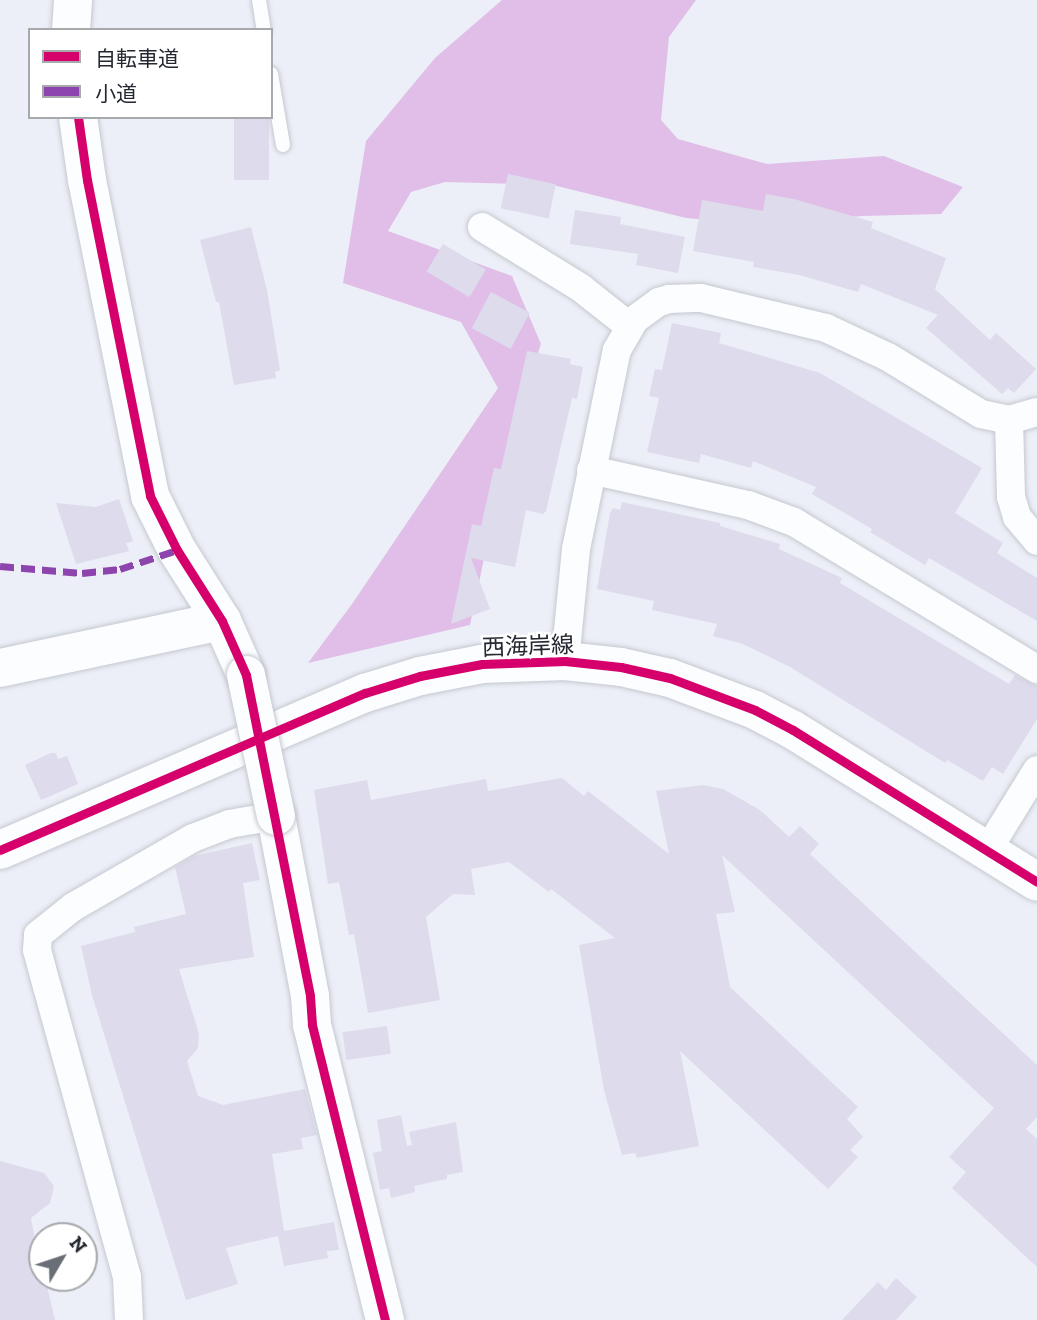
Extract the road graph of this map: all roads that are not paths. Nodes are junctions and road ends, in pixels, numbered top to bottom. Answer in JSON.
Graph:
{"nodes":[{"id":1,"x":73,"y":0,"type":"edge"},
{"id":2,"x":259,"y":0,"type":"edge"},
{"id":3,"x":71,"y":28,"type":"edge"},
{"id":4,"x":264,"y":28,"type":"edge"},
{"id":5,"x":273,"y":86,"type":"edge"},
{"id":6,"x":78,"y":119,"type":"edge"},
{"id":7,"x":283,"y":145,"type":"dead end"},
{"id":8,"x":482,"y":228,"type":"dead end"},
{"id":9,"x":629,"y":326,"type":"junction"},
{"id":10,"x":1037,"y":412,"type":"edge"},
{"id":11,"x":1009,"y":420,"type":"junction"},
{"id":12,"x":591,"y":470,"type":"junction"},
{"id":13,"x":1037,"y":541,"type":"edge"},
{"id":14,"x":222,"y":621,"type":"junction"},
{"id":15,"x":565,"y":662,"type":"junction"},
{"id":16,"x":0,"y":668,"type":"edge"},
{"id":17,"x":1037,"y":669,"type":"edge"},
{"id":18,"x":1037,"y":770,"type":"edge"},
{"id":19,"x":276,"y":816,"type":"junction"},
{"id":20,"x":0,"y":850,"type":"edge"},
{"id":21,"x":987,"y":851,"type":"junction"},
{"id":22,"x":1037,"y":882,"type":"edge"},
{"id":23,"x":129,"y":1320,"type":"edge"},
{"id":24,"x":385,"y":1320,"type":"edge"}],
"edges":[{"from":1,"to":3,"type":"street"},
{"from":2,"to":4,"type":"lane"},
{"from":5,"to":7,"type":"lane"},
{"from":6,"to":14,"type":"street"},
{"from":8,"to":9,"type":"street"},
{"from":9,"to":11,"type":"street"},
{"from":9,"to":12,"type":"street"},
{"from":10,"to":11,"type":"street"},
{"from":11,"to":13,"type":"street"},
{"from":12,"to":15,"type":"street"},
{"from":12,"to":17,"type":"street"},
{"from":14,"to":16,"type":"street"},
{"from":14,"to":19,"type":"street","bridge":true},
{"from":15,"to":20,"type":"street","name":"西海岸線"},
{"from":15,"to":21,"type":"street","name":"西海岸線"},
{"from":18,"to":21,"type":"street"},
{"from":19,"to":23,"type":"street"},
{"from":19,"to":24,"type":"street"},
{"from":21,"to":22,"type":"street","name":"西海岸線"}]}
